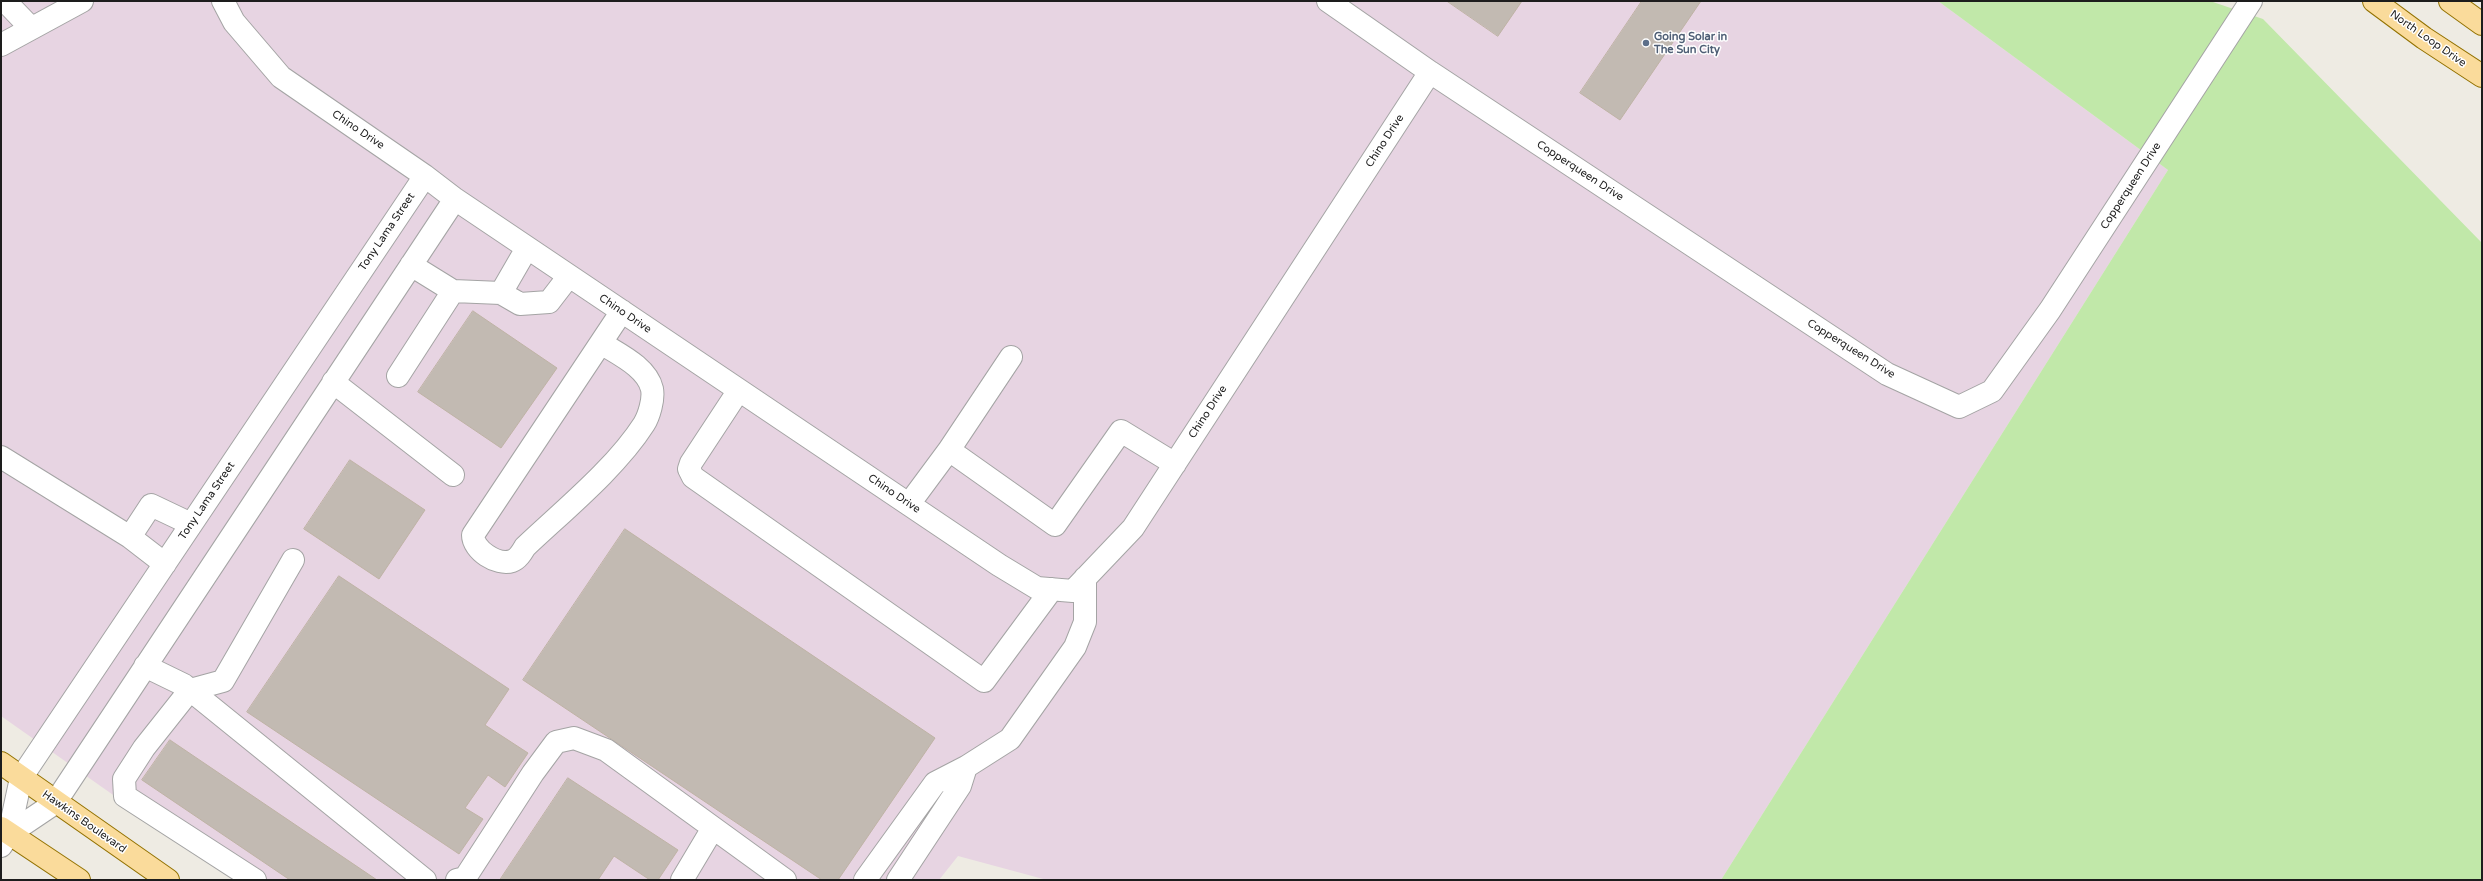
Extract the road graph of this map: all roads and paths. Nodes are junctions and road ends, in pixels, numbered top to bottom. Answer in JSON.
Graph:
{"nodes":[{"id":1,"x":5,"y":1,"type":"edge"},
{"id":2,"x":82,"y":1,"type":"edge"},
{"id":3,"x":223,"y":1,"type":"edge"},
{"id":4,"x":1328,"y":1,"type":"edge"},
{"id":5,"x":2251,"y":1,"type":"edge"},
{"id":6,"x":2374,"y":1,"type":"edge"},
{"id":7,"x":2450,"y":1,"type":"edge"},
{"id":8,"x":2482,"y":24,"type":"edge"},
{"id":9,"x":31,"y":28,"type":"junction"},
{"id":10,"x":1,"y":45,"type":"edge"},
{"id":11,"x":1430,"y":72,"type":"junction"},
{"id":12,"x":2482,"y":76,"type":"edge"},
{"id":13,"x":425,"y":176,"type":"junction"},
{"id":14,"x":454,"y":199,"type":"junction"},
{"id":15,"x":528,"y":248,"type":"junction"},
{"id":16,"x":411,"y":266,"type":"junction"},
{"id":17,"x":569,"y":276,"type":"junction"},
{"id":18,"x":453,"y":291,"type":"junction"},
{"id":19,"x":501,"y":293,"type":"junction"},
{"id":20,"x":622,"y":311,"type":"junction"},
{"id":21,"x":601,"y":343,"type":"junction"},
{"id":22,"x":1011,"y":357,"type":"dead end"},
{"id":23,"x":398,"y":376,"type":"dead end"},
{"id":24,"x":334,"y":382,"type":"junction"},
{"id":25,"x":739,"y":390,"type":"junction"},
{"id":26,"x":949,"y":450,"type":"junction"},
{"id":27,"x":1,"y":457,"type":"edge"},
{"id":28,"x":1175,"y":464,"type":"junction"},
{"id":29,"x":453,"y":474,"type":"dead end"},
{"id":30,"x":909,"y":504,"type":"junction"},
{"id":31,"x":191,"y":524,"type":"junction"},
{"id":32,"x":130,"y":537,"type":"junction"},
{"id":33,"x":293,"y":560,"type":"dead end"},
{"id":34,"x":164,"y":564,"type":"junction"},
{"id":35,"x":1085,"y":578,"type":"junction"},
{"id":36,"x":1052,"y":589,"type":"junction"},
{"id":37,"x":145,"y":666,"type":"junction"},
{"id":38,"x":190,"y":690,"type":"junction"},
{"id":39,"x":1,"y":763,"type":"edge"},
{"id":40,"x":966,"y":767,"type":"junction"},
{"id":41,"x":21,"y":778,"type":"junction"},
{"id":42,"x":55,"y":803,"type":"junction"},
{"id":43,"x":713,"y":828,"type":"junction"},
{"id":44,"x":4,"y":836,"type":"edge"},
{"id":45,"x":244,"y":877,"type":"edge"},
{"id":46,"x":79,"y":880,"type":"edge"},
{"id":47,"x":168,"y":880,"type":"edge"},
{"id":48,"x":425,"y":880,"type":"edge"},
{"id":49,"x":457,"y":880,"type":"edge"},
{"id":50,"x":682,"y":880,"type":"edge"},
{"id":51,"x":785,"y":880,"type":"edge"},
{"id":52,"x":865,"y":880,"type":"edge"},
{"id":53,"x":898,"y":880,"type":"edge"}],
"edges":[{"from":1,"to":9,"type":"street"},
{"from":2,"to":9,"type":"street"},
{"from":3,"to":13,"type":"street","name":"Chino Drive"},
{"from":4,"to":11,"type":"street","name":"Copperqueen Drive"},
{"from":5,"to":11,"type":"street","name":"Copperqueen Drive"},
{"from":6,"to":12,"type":"main road","name":"North Loop Drive"},
{"from":7,"to":8,"type":"main road"},
{"from":9,"to":10,"type":"street"},
{"from":11,"to":28,"type":"street","name":"Chino Drive"},
{"from":13,"to":14,"type":"street","name":"Chino Drive"},
{"from":13,"to":31,"type":"street","name":"Tony Lama Street"},
{"from":14,"to":15,"type":"street","name":"Chino Drive"},
{"from":14,"to":16,"type":"street"},
{"from":15,"to":17,"type":"street","name":"Chino Drive"},
{"from":15,"to":19,"type":"street"},
{"from":16,"to":18,"type":"street"},
{"from":16,"to":24,"type":"street"},
{"from":17,"to":19,"type":"street"},
{"from":17,"to":20,"type":"street","name":"Chino Drive"},
{"from":18,"to":19,"type":"street"},
{"from":18,"to":23,"type":"street"},
{"from":20,"to":21,"type":"street"},
{"from":20,"to":25,"type":"street","name":"Chino Drive"},
{"from":21,"to":21,"type":"street"},
{"from":22,"to":26,"type":"street"},
{"from":24,"to":29,"type":"street"},
{"from":24,"to":37,"type":"street"},
{"from":25,"to":30,"type":"street","name":"Chino Drive"},
{"from":25,"to":36,"type":"street"},
{"from":26,"to":28,"type":"street"},
{"from":26,"to":30,"type":"street"},
{"from":27,"to":32,"type":"street"},
{"from":28,"to":35,"type":"street","name":"Chino Drive"},
{"from":30,"to":36,"type":"street","name":"Chino Drive"},
{"from":31,"to":32,"type":"street"},
{"from":31,"to":34,"type":"street","name":"Tony Lama Street"},
{"from":32,"to":34,"type":"street"},
{"from":33,"to":38,"type":"street"},
{"from":34,"to":41,"type":"street","name":"Tony Lama Street"},
{"from":35,"to":36,"type":"street","name":"Chino Drive"},
{"from":35,"to":40,"type":"street"},
{"from":37,"to":38,"type":"street"},
{"from":37,"to":42,"type":"street"},
{"from":38,"to":45,"type":"street"},
{"from":38,"to":48,"type":"street"},
{"from":39,"to":41,"type":"main road","name":"Hawkins Boulevard"},
{"from":40,"to":52,"type":"street"},
{"from":40,"to":53,"type":"street"},
{"from":41,"to":42,"type":"main road","name":"Hawkins Boulevard"},
{"from":41,"to":44,"type":"street","name":"Tony Lama Street"},
{"from":42,"to":44,"type":"street"},
{"from":42,"to":47,"type":"main road","name":"Hawkins Boulevard"},
{"from":43,"to":49,"type":"street"},
{"from":43,"to":50,"type":"street"},
{"from":43,"to":51,"type":"street"},
{"from":44,"to":46,"type":"main road"}]}
